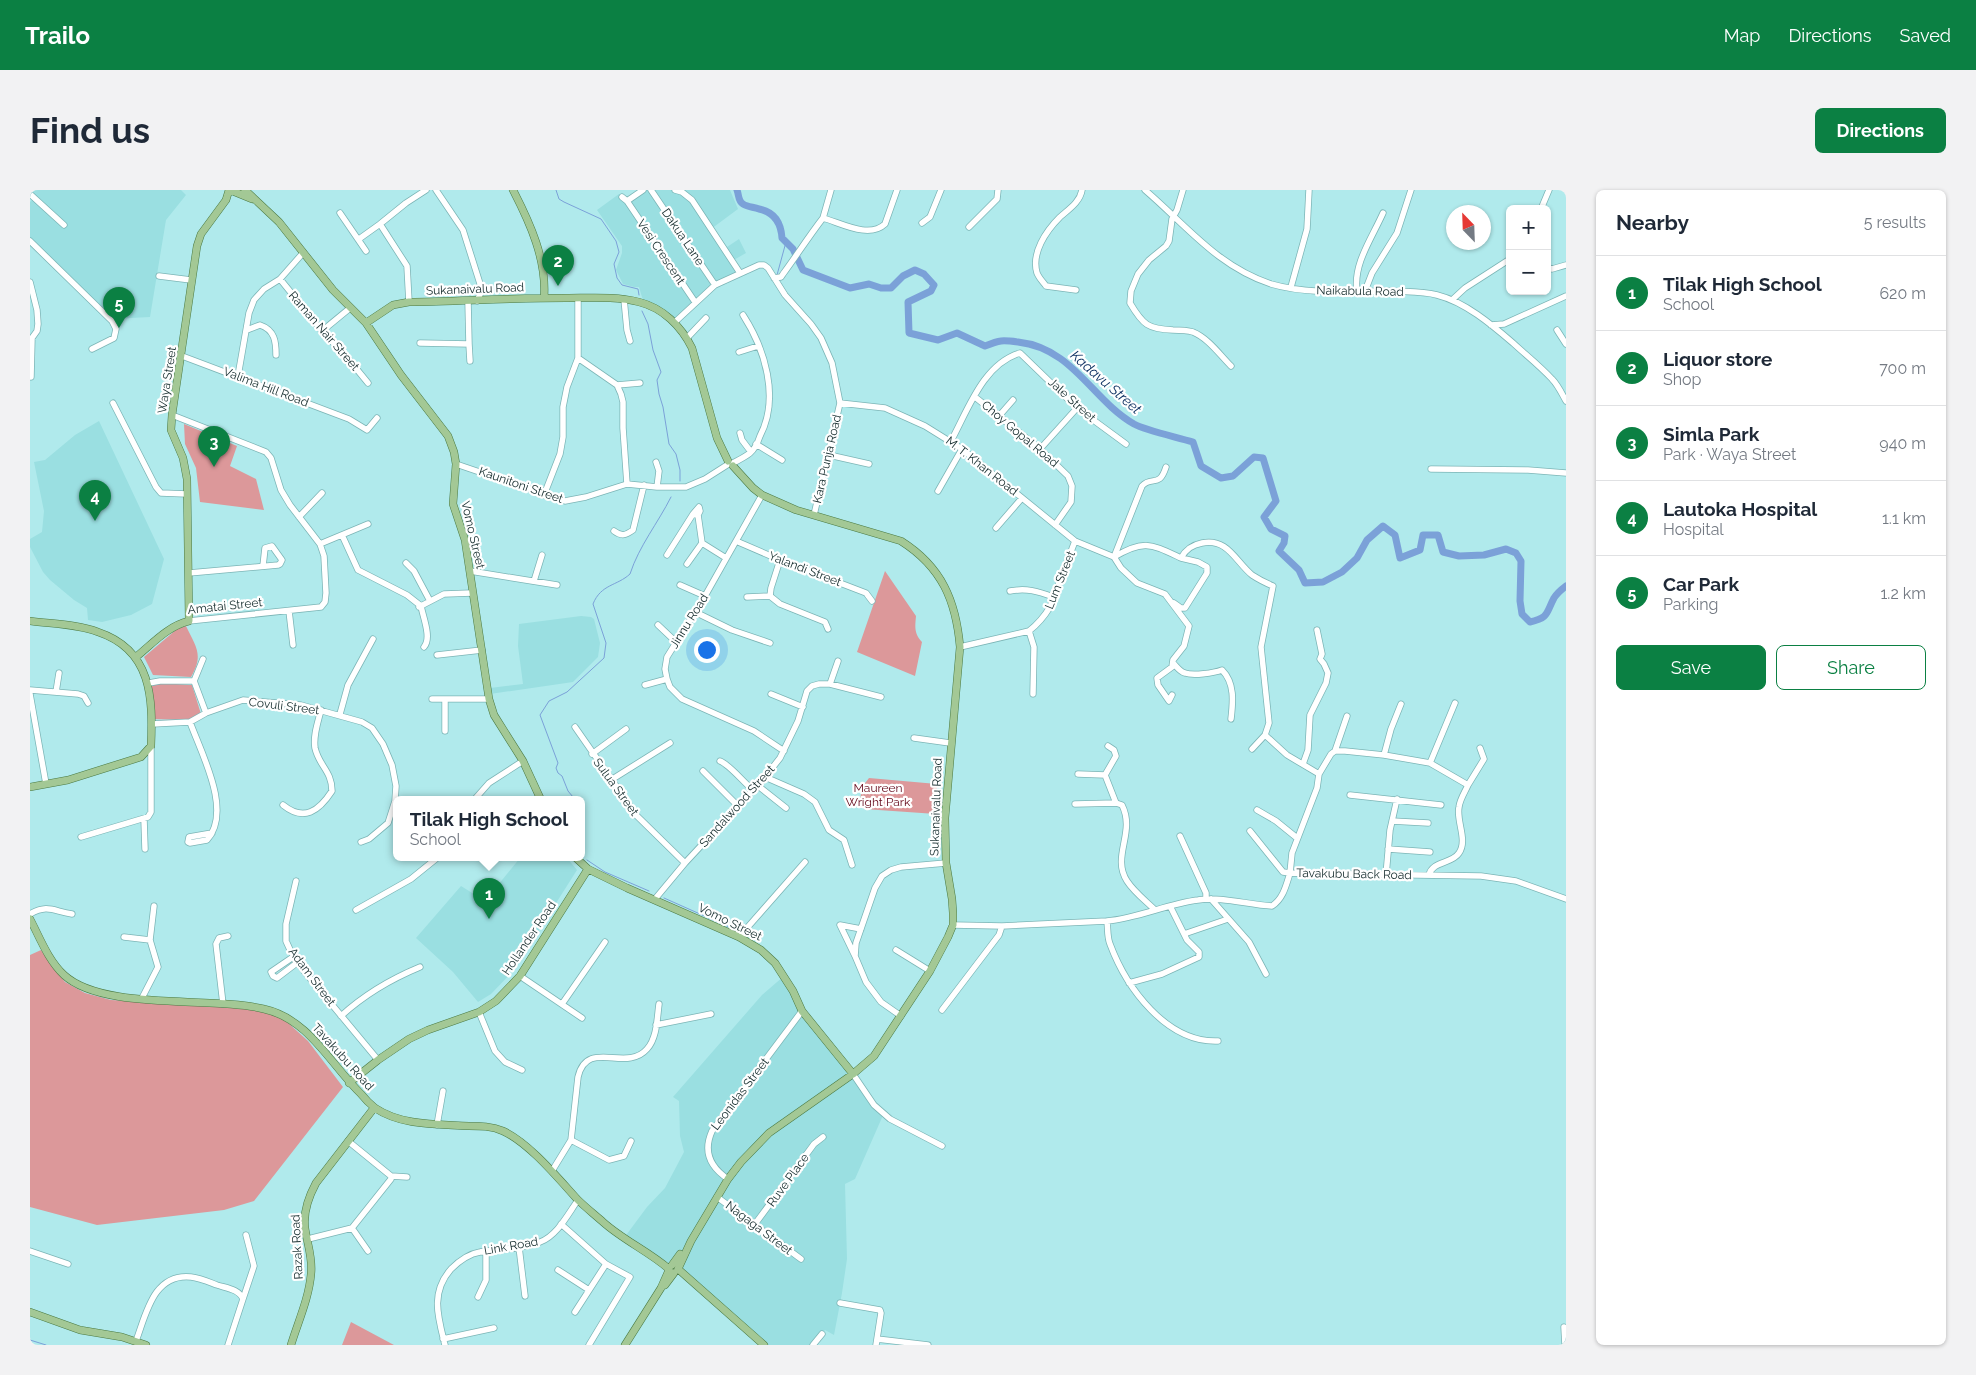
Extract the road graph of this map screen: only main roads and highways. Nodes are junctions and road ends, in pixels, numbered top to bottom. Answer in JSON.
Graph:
{"nodes":[{"id":1,"x":230,"y":190,"type":"edge"},
{"id":2,"x":514,"y":190,"type":"edge"},
{"id":3,"x":241,"y":191,"type":"edge"},
{"id":4,"x":221,"y":207,"type":"junction"},
{"id":5,"x":544,"y":298,"type":"junction"},
{"id":6,"x":366,"y":323,"type":"junction"},
{"id":7,"x":30,"y":621,"type":"edge"},
{"id":8,"x":189,"y":621,"type":"joint"},
{"id":9,"x":136,"y":657,"type":"junction"},
{"id":10,"x":30,"y":787,"type":"edge"},
{"id":11,"x":539,"y":796,"type":"edge"},
{"id":12,"x":579,"y":861,"type":"edge"},
{"id":13,"x":588,"y":869,"type":"junction"},
{"id":14,"x":30,"y":919,"type":"edge"},
{"id":15,"x":853,"y":1074,"type":"junction"},
{"id":16,"x":350,"y":1083,"type":"junction"},
{"id":17,"x":374,"y":1108,"type":"junction"},
{"id":18,"x":673,"y":1269,"type":"junction"},
{"id":19,"x":30,"y":1312,"type":"edge"},
{"id":20,"x":146,"y":1345,"type":"edge"},
{"id":21,"x":291,"y":1345,"type":"edge"},
{"id":22,"x":625,"y":1345,"type":"edge"},
{"id":23,"x":764,"y":1345,"type":"edge"}],
"edges":[{"from":1,"to":3,"type":"main road","name":"Vomo Street"},
{"from":1,"to":4,"type":"main road","name":"Waya Street"},
{"from":2,"to":5,"type":"main road"},
{"from":3,"to":4,"type":"main road","name":"Waya Street"},
{"from":3,"to":6,"type":"main road","name":"Vomo Street"},
{"from":4,"to":8,"type":"main road","name":"Waya Street"},
{"from":5,"to":6,"type":"main road","name":"Sukanaivalu Road"},
{"from":5,"to":15,"type":"main road","name":"Sukanaivalu Road"},
{"from":6,"to":11,"type":"main road","name":"Vomo Street"},
{"from":7,"to":9,"type":"main road"},
{"from":8,"to":9,"type":"main road","name":"Amatai Street"},
{"from":9,"to":10,"type":"main road"},
{"from":12,"to":13,"type":"main road","name":"Vomo Street"},
{"from":13,"to":15,"type":"main road","name":"Vomo Street"},
{"from":13,"to":16,"type":"main road","name":"Hollander Road"},
{"from":14,"to":16,"type":"main road","name":"Tavakubu Road"},
{"from":15,"to":18,"type":"main road","name":"Sukanaivalu Road"},
{"from":16,"to":17,"type":"main road","name":"Tavakubu Road"},
{"from":17,"to":18,"type":"main road","name":"Tavakubu Road"},
{"from":17,"to":21,"type":"main road","name":"Razak Road"},
{"from":18,"to":22,"type":"main road","name":"Sukanaivalu Road"},
{"from":18,"to":23,"type":"main road","name":"Tavakubu Road"},
{"from":19,"to":20,"type":"main road"}]}
